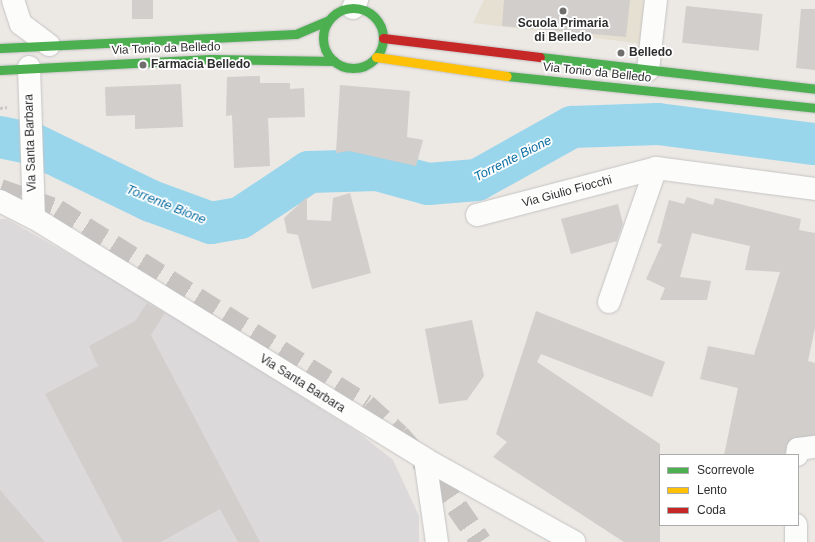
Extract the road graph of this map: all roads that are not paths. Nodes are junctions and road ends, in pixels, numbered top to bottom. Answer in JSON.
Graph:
{"nodes":[{"id":1,"x":13,"y":0,"type":"edge"},
{"id":2,"x":656,"y":0,"type":"edge"},
{"id":3,"x":355,"y":4,"type":"edge"},
{"id":4,"x":329,"y":20,"type":"junction"},
{"id":5,"x":383,"y":38,"type":"junction"},
{"id":6,"x":49,"y":45,"type":"junction"},
{"id":7,"x":0,"y":48,"type":"edge"},
{"id":8,"x":376,"y":58,"type":"junction"},
{"id":9,"x":334,"y":61,"type":"junction"},
{"id":10,"x":29,"y":68,"type":"junction"},
{"id":11,"x":0,"y":70,"type":"edge"},
{"id":12,"x":648,"y":70,"type":"junction"},
{"id":13,"x":815,"y":89,"type":"edge"},
{"id":14,"x":815,"y":108,"type":"edge"},
{"id":15,"x":656,"y":168,"type":"junction"},
{"id":16,"x":815,"y":189,"type":"edge"},
{"id":17,"x":0,"y":201,"type":"edge"},
{"id":18,"x":477,"y":215,"type":"dead end"},
{"id":19,"x":34,"y":218,"type":"junction"},
{"id":20,"x":609,"y":302,"type":"dead end"},
{"id":21,"x":815,"y":447,"type":"edge"},
{"id":22,"x":797,"y":454,"type":"edge"},
{"id":23,"x":425,"y":459,"type":"junction"},
{"id":24,"x":796,"y":526,"type":"edge"},
{"id":25,"x":437,"y":542,"type":"edge"},
{"id":26,"x":574,"y":542,"type":"edge"},
{"id":27,"x":796,"y":542,"type":"edge"}],
"edges":[{"from":1,"to":6,"type":"street"},
{"from":2,"to":12,"type":"street"},
{"from":3,"to":4,"type":"main road"},
{"from":3,"to":5,"type":"main road"},
{"from":4,"to":6,"type":"main road","name":"Via Tonio da Belledo"},
{"from":4,"to":9,"type":"main road"},
{"from":5,"to":8,"type":"main road"},
{"from":5,"to":12,"type":"main road","name":"Via Tonio da Belledo"},
{"from":6,"to":7,"type":"main road","name":"Via Tonio da Belledo"},
{"from":8,"to":9,"type":"main road"},
{"from":8,"to":14,"type":"main road","name":"Via Tonio da Belledo"},
{"from":9,"to":10,"type":"main road","name":"Via Tonio da Belledo"},
{"from":10,"to":11,"type":"main road","name":"Via Tonio da Belledo"},
{"from":10,"to":19,"type":"street","name":"Via Santa Barbara"},
{"from":12,"to":13,"type":"main road","name":"Via Tonio da Belledo"},
{"from":15,"to":16,"type":"street","name":"Via Giulio Fiocchi"},
{"from":15,"to":18,"type":"street","name":"Via Giulio Fiocchi"},
{"from":15,"to":20,"type":"street"},
{"from":17,"to":19,"type":"street","name":"Via Santa Barbara"},
{"from":19,"to":23,"type":"street","name":"Via Santa Barbara"},
{"from":21,"to":22,"type":"street"},
{"from":23,"to":25,"type":"street"},
{"from":23,"to":26,"type":"street","name":"Via Santa Barbara"},
{"from":24,"to":27,"type":"street"}]}
